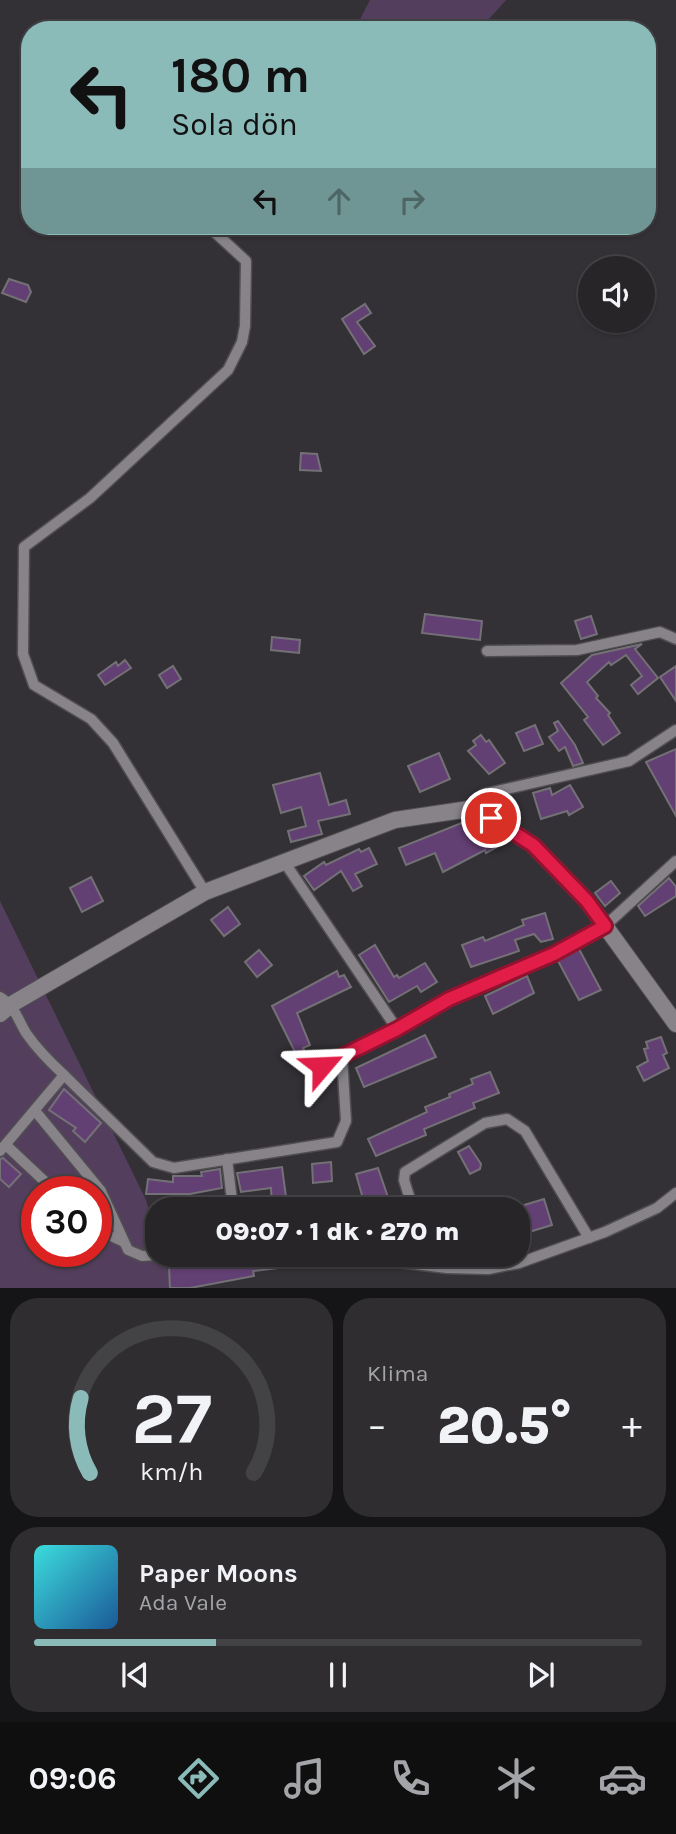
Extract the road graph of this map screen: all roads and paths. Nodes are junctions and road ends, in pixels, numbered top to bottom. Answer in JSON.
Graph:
{"nodes":[{"id":1,"x":218,"y":235,"type":"edge"},
{"id":2,"x":676,"y":639,"type":"edge"},
{"id":3,"x":486,"y":651,"type":"dead end"},
{"id":4,"x":676,"y":730,"type":"edge"},
{"id":5,"x":469,"y":809,"type":"junction"},
{"id":6,"x":283,"y":860,"type":"junction"},
{"id":7,"x":676,"y":861,"type":"edge"},
{"id":8,"x":205,"y":892,"type":"junction"},
{"id":9,"x":605,"y":926,"type":"junction"},
{"id":10,"x":4,"y":1005,"type":"edge"},
{"id":11,"x":676,"y":1024,"type":"edge"},
{"id":12,"x":397,"y":1029,"type":"junction"},
{"id":13,"x":342,"y":1057,"type":"junction"},
{"id":14,"x":322,"y":1066,"type":"dead end"},
{"id":15,"x":64,"y":1076,"type":"junction"},
{"id":16,"x":36,"y":1112,"type":"junction"},
{"id":17,"x":4,"y":1149,"type":"edge"},
{"id":18,"x":227,"y":1159,"type":"junction"},
{"id":19,"x":37,"y":1176,"type":"edge"},
{"id":20,"x":676,"y":1193,"type":"edge"},
{"id":21,"x":232,"y":1197,"type":"edge"},
{"id":22,"x":409,"y":1197,"type":"edge"},
{"id":23,"x":112,"y":1236,"type":"edge"},
{"id":24,"x":590,"y":1238,"type":"junction"},
{"id":25,"x":124,"y":1242,"type":"junction"},
{"id":26,"x":145,"y":1255,"type":"edge"},
{"id":27,"x":530,"y":1258,"type":"edge"},
{"id":28,"x":451,"y":1267,"type":"edge"},
{"id":29,"x":498,"y":1267,"type":"edge"}],
"edges":[{"from":1,"to":8,"type":"street"},
{"from":2,"to":3,"type":"street"},
{"from":4,"to":5,"type":"street"},
{"from":5,"to":6,"type":"street"},
{"from":5,"to":9,"type":"street"},
{"from":6,"to":8,"type":"street"},
{"from":6,"to":12,"type":"street"},
{"from":7,"to":9,"type":"street"},
{"from":8,"to":10,"type":"street"},
{"from":9,"to":11,"type":"street"},
{"from":9,"to":12,"type":"street"},
{"from":10,"to":15,"type":"street"},
{"from":12,"to":13,"type":"street"},
{"from":13,"to":14,"type":"street"},
{"from":13,"to":18,"type":"street"},
{"from":15,"to":16,"type":"street"},
{"from":15,"to":18,"type":"street"},
{"from":16,"to":17,"type":"street"},
{"from":16,"to":25,"type":"street"},
{"from":17,"to":19,"type":"street"},
{"from":18,"to":21,"type":"street"},
{"from":20,"to":24,"type":"street"},
{"from":22,"to":24,"type":"street"},
{"from":23,"to":25,"type":"street"},
{"from":24,"to":27,"type":"street"},
{"from":25,"to":26,"type":"street"},
{"from":28,"to":29,"type":"street"}]}
